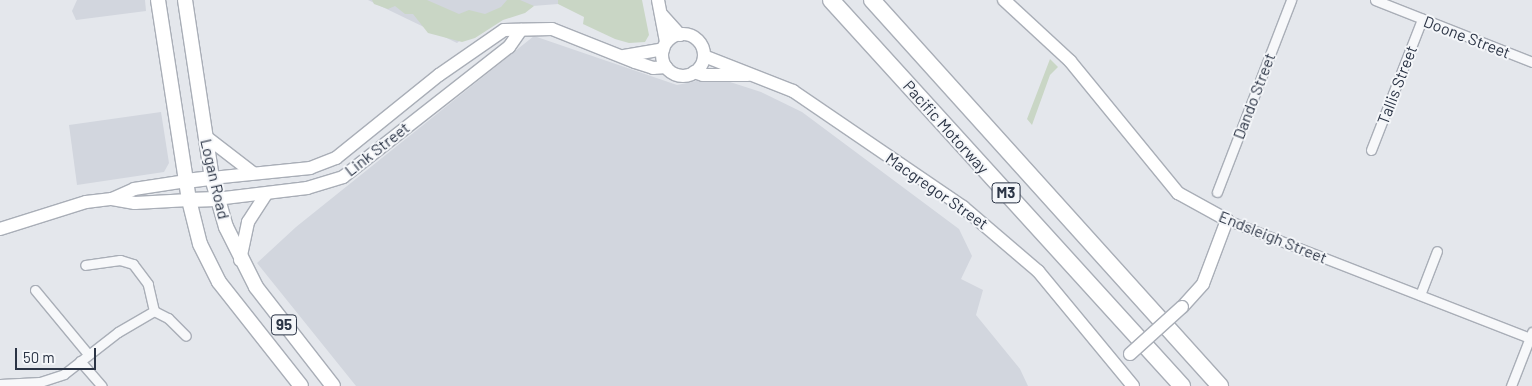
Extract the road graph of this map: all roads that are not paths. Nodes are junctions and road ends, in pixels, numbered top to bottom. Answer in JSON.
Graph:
{"nodes":[{"id":1,"x":158,"y":0,"type":"edge"},
{"id":2,"x":185,"y":0,"type":"edge"},
{"id":3,"x":658,"y":0,"type":"edge"},
{"id":4,"x":831,"y":0,"type":"edge"},
{"id":5,"x":872,"y":0,"type":"edge"},
{"id":6,"x":1291,"y":0,"type":"edge"},
{"id":7,"x":1375,"y":0,"type":"edge"},
{"id":8,"x":1008,"y":1,"type":"edge"},
{"id":9,"x":662,"y":15,"type":"junction"},
{"id":10,"x":1422,"y":19,"type":"junction"},
{"id":11,"x":521,"y":30,"type":"junction"},
{"id":12,"x":680,"y":35,"type":"junction"},
{"id":13,"x":665,"y":46,"type":"junction"},
{"id":14,"x":624,"y":56,"type":"junction"},
{"id":15,"x":704,"y":56,"type":"junction"},
{"id":16,"x":1532,"y":62,"type":"edge"},
{"id":17,"x":666,"y":67,"type":"junction"},
{"id":18,"x":694,"y":72,"type":"junction"},
{"id":19,"x":748,"y":75,"type":"junction"},
{"id":20,"x":205,"y":136,"type":"junction"},
{"id":21,"x":1371,"y":150,"type":"dead end"},
{"id":22,"x":253,"y":173,"type":"junction"},
{"id":23,"x":212,"y":178,"type":"junction"},
{"id":24,"x":186,"y":182,"type":"junction"},
{"id":25,"x":1217,"y":192,"type":"dead end"},
{"id":26,"x":266,"y":194,"type":"junction"},
{"id":27,"x":112,"y":199,"type":"junction"},
{"id":28,"x":216,"y":199,"type":"junction"},
{"id":29,"x":189,"y":200,"type":"junction"},
{"id":30,"x":1227,"y":220,"type":"junction"},
{"id":31,"x":0,"y":229,"type":"edge"},
{"id":32,"x":1437,"y":250,"type":"dead end"},
{"id":33,"x":240,"y":260,"type":"junction"},
{"id":34,"x":85,"y":265,"type":"dead end"},
{"id":35,"x":35,"y":290,"type":"dead end"},
{"id":36,"x":1420,"y":295,"type":"junction"},
{"id":37,"x":154,"y":311,"type":"junction"},
{"id":38,"x":1531,"y":335,"type":"edge"},
{"id":39,"x":186,"y":336,"type":"dead end"},
{"id":40,"x":88,"y":354,"type":"junction"},
{"id":41,"x":80,"y":361,"type":"junction"},
{"id":42,"x":1117,"y":367,"type":"junction"},
{"id":43,"x":0,"y":383,"type":"edge"},
{"id":44,"x":102,"y":386,"type":"edge"},
{"id":45,"x":301,"y":386,"type":"edge"},
{"id":46,"x":333,"y":386,"type":"edge"},
{"id":47,"x":1132,"y":386,"type":"edge"},
{"id":48,"x":1182,"y":386,"type":"edge"},
{"id":49,"x":1220,"y":386,"type":"edge"},
{"id":50,"x":1511,"y":386,"type":"edge"}],
"edges":[{"from":1,"to":24,"type":"main road","name":"Logan Road","number":"95"},
{"from":2,"to":20,"type":"main road","name":"Logan Road","number":"95"},
{"from":3,"to":9,"type":"street"},
{"from":4,"to":48,"type":"highway","name":"Pacific Motorway","number":"M3"},
{"from":5,"to":49,"type":"highway","name":"Pacific Motorway","number":"M3"},
{"from":6,"to":25,"type":"street","name":"Dando Street"},
{"from":7,"to":10,"type":"street","name":"Doone Street"},
{"from":8,"to":30,"type":"street","name":"Endsleigh Street"},
{"from":9,"to":12,"type":"street"},
{"from":9,"to":13,"type":"street"},
{"from":10,"to":16,"type":"street","name":"Doone Street"},
{"from":10,"to":21,"type":"street","name":"Tallis Street"},
{"from":11,"to":14,"type":"street","name":"Link Street"},
{"from":11,"to":22,"type":"street","name":"Link Street"},
{"from":11,"to":26,"type":"street","name":"Link Street"},
{"from":12,"to":13,"type":"street"},
{"from":12,"to":15,"type":"street"},
{"from":13,"to":14,"type":"street"},
{"from":13,"to":17,"type":"street"},
{"from":14,"to":17,"type":"street","name":"Link Street"},
{"from":15,"to":18,"type":"street"},
{"from":15,"to":19,"type":"street","name":"Macgregor Street"},
{"from":17,"to":18,"type":"street"},
{"from":18,"to":19,"type":"street","name":"Macgregor Street"},
{"from":19,"to":42,"type":"street","name":"Macgregor Street"},
{"from":20,"to":22,"type":"street"},
{"from":20,"to":23,"type":"main road","name":"Logan Road","number":"95"},
{"from":22,"to":23,"type":"street","name":"Link Street"},
{"from":23,"to":24,"type":"main road","name":"Link Street"},
{"from":23,"to":28,"type":"main road","name":"Logan Road","number":"95"},
{"from":24,"to":27,"type":"street","name":"Link Street"},
{"from":24,"to":29,"type":"main road","name":"Logan Road","number":"95"},
{"from":26,"to":28,"type":"street","name":"Link Street"},
{"from":26,"to":33,"type":"street"},
{"from":27,"to":29,"type":"street","name":"Link Street"},
{"from":27,"to":31,"type":"street","name":"Link Street"},
{"from":28,"to":29,"type":"main road","name":"Link Street"},
{"from":28,"to":33,"type":"main road","name":"Logan Road","number":"95"},
{"from":29,"to":45,"type":"main road","name":"Logan Road","number":"95"},
{"from":30,"to":36,"type":"street","name":"Endsleigh Street"},
{"from":30,"to":42,"type":"street","bridge":true},
{"from":32,"to":36,"type":"street"},
{"from":33,"to":46,"type":"main road","name":"Logan Road","number":"95"},
{"from":34,"to":37,"type":"street"},
{"from":35,"to":40,"type":"street"},
{"from":36,"to":38,"type":"street","name":"Endsleigh Street"},
{"from":37,"to":39,"type":"street"},
{"from":37,"to":40,"type":"street"},
{"from":38,"to":50,"type":"street"},
{"from":40,"to":41,"type":"street"},
{"from":41,"to":43,"type":"street"},
{"from":41,"to":44,"type":"street"},
{"from":42,"to":47,"type":"street","name":"Macgregor Street"}]}
